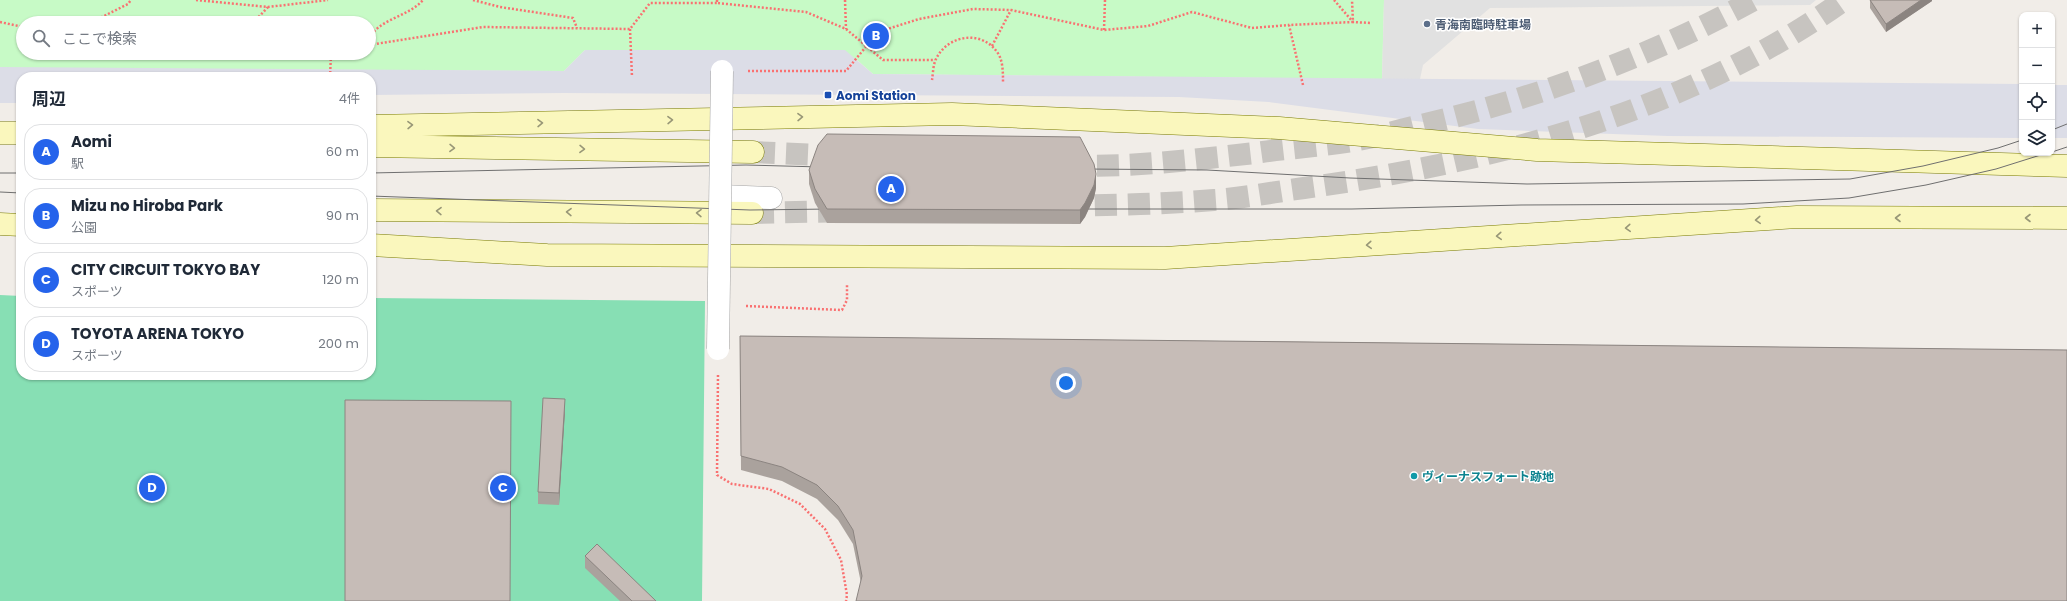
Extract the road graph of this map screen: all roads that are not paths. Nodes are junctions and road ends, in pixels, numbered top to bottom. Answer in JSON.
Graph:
{"nodes":[{"id":1,"x":722,"y":71,"type":"road end"},
{"id":2,"x":376,"y":126,"type":"edge"},
{"id":3,"x":376,"y":146,"type":"edge"},
{"id":4,"x":753,"y":152,"type":"tunnel mouth"},
{"id":5,"x":2067,"y":166,"type":"edge"},
{"id":6,"x":721,"y":196,"type":"junction"},
{"id":7,"x":771,"y":198,"type":"tunnel mouth"},
{"id":8,"x":376,"y":210,"type":"edge"},
{"id":9,"x":752,"y":214,"type":"tunnel mouth"},
{"id":10,"x":2067,"y":218,"type":"edge"},
{"id":11,"x":376,"y":245,"type":"edge"},
{"id":12,"x":718,"y":349,"type":"road end"}],
"edges":[{"from":1,"to":6,"type":"street","bridge":true},
{"from":2,"to":5,"type":"street","one_way":true},
{"from":3,"to":4,"type":"street","one_way":true},
{"from":6,"to":7,"type":"street"},
{"from":6,"to":12,"type":"street","bridge":true},
{"from":9,"to":8,"type":"street","one_way":true},
{"from":10,"to":11,"type":"street","one_way":true}]}
